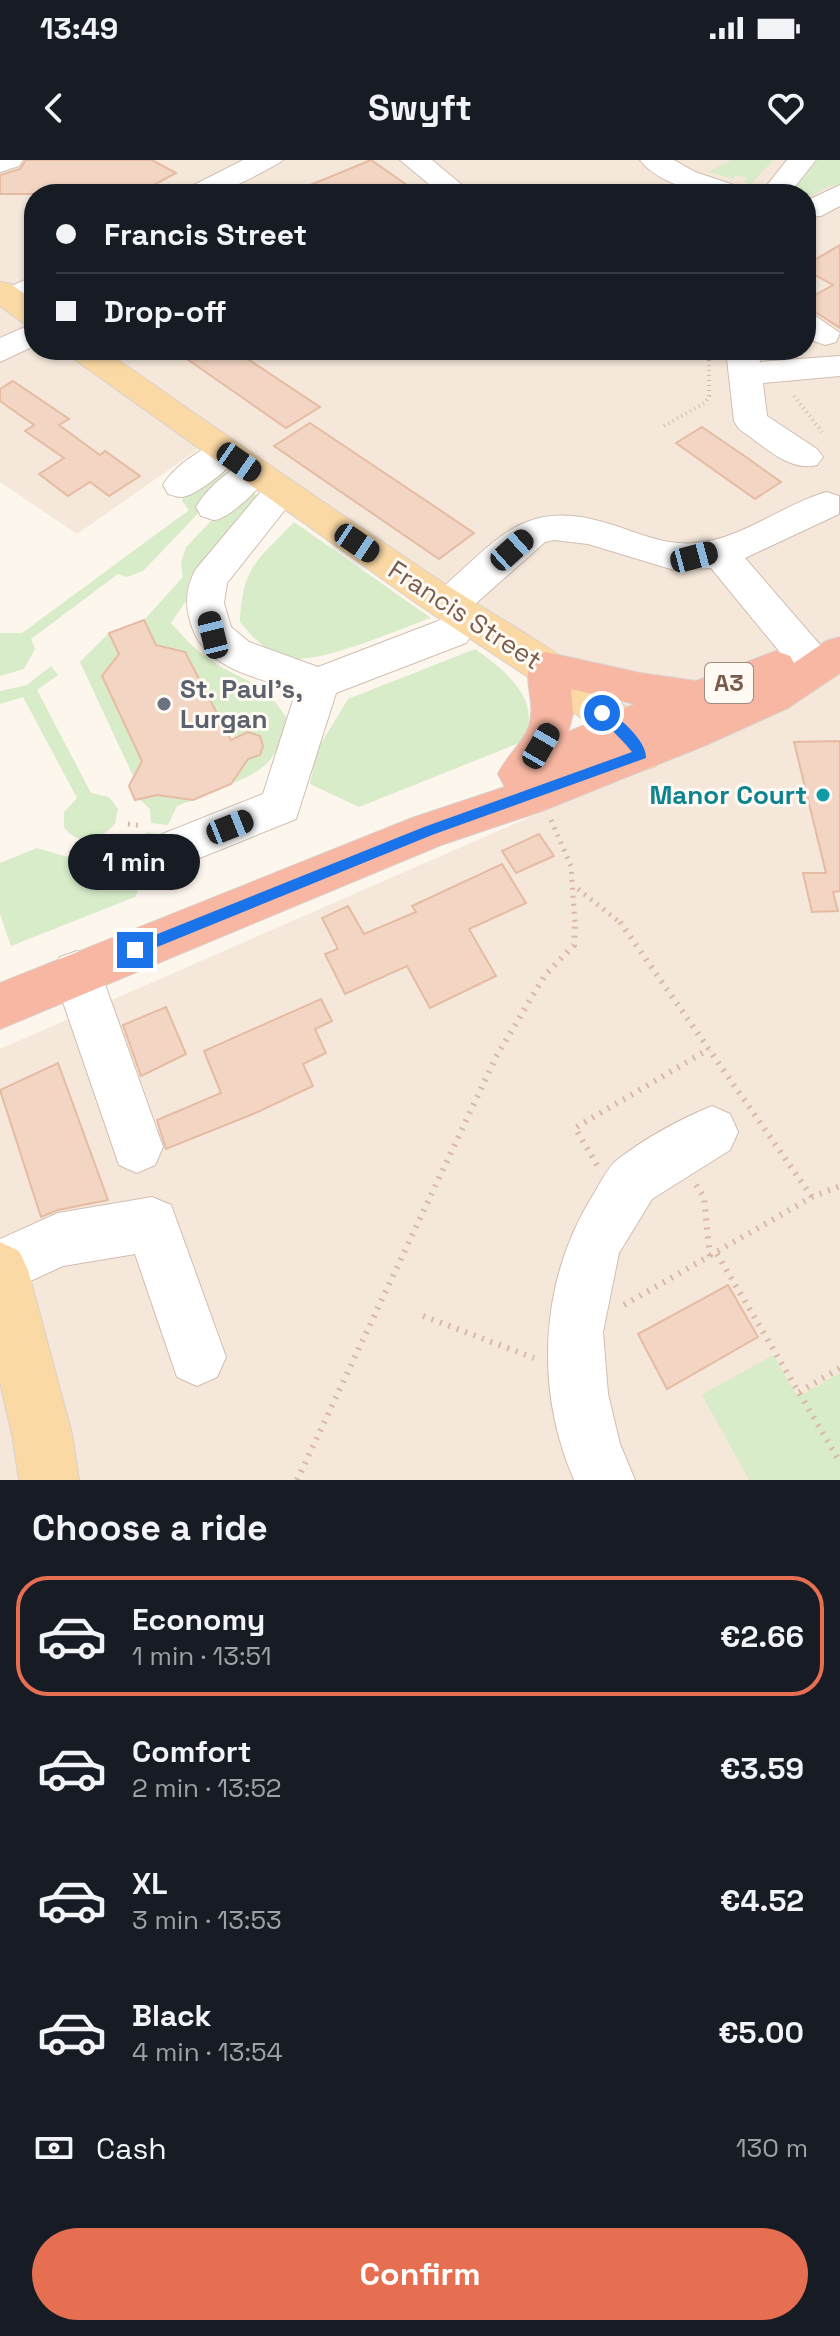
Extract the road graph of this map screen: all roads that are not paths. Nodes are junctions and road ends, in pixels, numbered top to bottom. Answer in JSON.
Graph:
{"nodes":[{"id":1,"x":9,"y":160,"type":"edge"},
{"id":2,"x":269,"y":160,"type":"edge"},
{"id":3,"x":414,"y":160,"type":"edge"},
{"id":4,"x":654,"y":160,"type":"edge"},
{"id":5,"x":802,"y":160,"type":"edge"},
{"id":6,"x":0,"y":164,"type":"edge"},
{"id":7,"x":216,"y":184,"type":"edge"},
{"id":8,"x":446,"y":184,"type":"edge"},
{"id":9,"x":703,"y":184,"type":"edge"},
{"id":10,"x":782,"y":184,"type":"edge"},
{"id":11,"x":840,"y":194,"type":"edge"},
{"id":12,"x":816,"y":207,"type":"edge"},
{"id":13,"x":24,"y":339,"type":"edge"},
{"id":14,"x":0,"y":352,"type":"edge"},
{"id":15,"x":96,"y":360,"type":"edge"},
{"id":16,"x":754,"y":365,"type":"edge"},
{"id":17,"x":840,"y":366,"type":"edge"},
{"id":18,"x":818,"y":450,"type":"road end"},
{"id":19,"x":253,"y":472,"type":"junction"},
{"id":20,"x":181,"y":485,"type":"dead end"},
{"id":21,"x":815,"y":504,"type":"dead end"},
{"id":22,"x":214,"y":507,"type":"dead end"},
{"id":23,"x":718,"y":551,"type":"junction"},
{"id":24,"x":457,"y":611,"type":"junction"},
{"id":25,"x":829,"y":652,"type":"edge"},
{"id":26,"x":546,"y":668,"type":"junction"},
{"id":27,"x":319,"y":683,"type":"junction"},
{"id":28,"x":694,"y":696,"type":"junction"},
{"id":29,"x":631,"y":740,"type":"junction"},
{"id":30,"x":517,"y":776,"type":"junction"},
{"id":31,"x":428,"y":831,"type":"junction"},
{"id":32,"x":153,"y":858,"type":"dead end"},
{"id":33,"x":77,"y":973,"type":"junction"},
{"id":34,"x":0,"y":1006,"type":"edge"},
{"id":35,"x":694,"y":1143,"type":"road end"},
{"id":36,"x":137,"y":1147,"type":"dead end"},
{"id":37,"x":0,"y":1269,"type":"edge"},
{"id":38,"x":197,"y":1357,"type":"dead end"},
{"id":39,"x":49,"y":1480,"type":"edge"},
{"id":40,"x":605,"y":1480,"type":"edge"}],
"edges":[{"from":1,"to":6,"type":"street"},
{"from":2,"to":7,"type":"street"},
{"from":3,"to":8,"type":"street"},
{"from":4,"to":9,"type":"street"},
{"from":5,"to":10,"type":"street"},
{"from":11,"to":12,"type":"street"},
{"from":13,"to":14,"type":"street"},
{"from":15,"to":19,"type":"main road","name":"Francis Street"},
{"from":16,"to":17,"type":"street"},
{"from":16,"to":18,"type":"street"},
{"from":19,"to":20,"type":"street"},
{"from":19,"to":22,"type":"street"},
{"from":19,"to":24,"type":"main road","name":"Francis Street"},
{"from":19,"to":27,"type":"street"},
{"from":21,"to":23,"type":"street"},
{"from":23,"to":24,"type":"street"},
{"from":23,"to":25,"type":"street"},
{"from":24,"to":26,"type":"main road","name":"Francis Street"},
{"from":24,"to":27,"type":"street"},
{"from":25,"to":28,"type":"highway","number":"A3"},
{"from":25,"to":29,"type":"highway","number":"A3"},
{"from":26,"to":28,"type":"highway"},
{"from":26,"to":29,"type":"main road","name":"Francis Street"},
{"from":26,"to":30,"type":"highway"},
{"from":27,"to":32,"type":"street"},
{"from":28,"to":29,"type":"highway","number":"A3"},
{"from":29,"to":30,"type":"highway","number":"A3"},
{"from":29,"to":31,"type":"highway","number":"A3"},
{"from":30,"to":31,"type":"highway","number":"A3"},
{"from":31,"to":33,"type":"highway","number":"A3"},
{"from":33,"to":34,"type":"highway","number":"A3"},
{"from":33,"to":36,"type":"street"},
{"from":35,"to":40,"type":"street"},
{"from":37,"to":38,"type":"street"},
{"from":37,"to":39,"type":"main road"}]}
